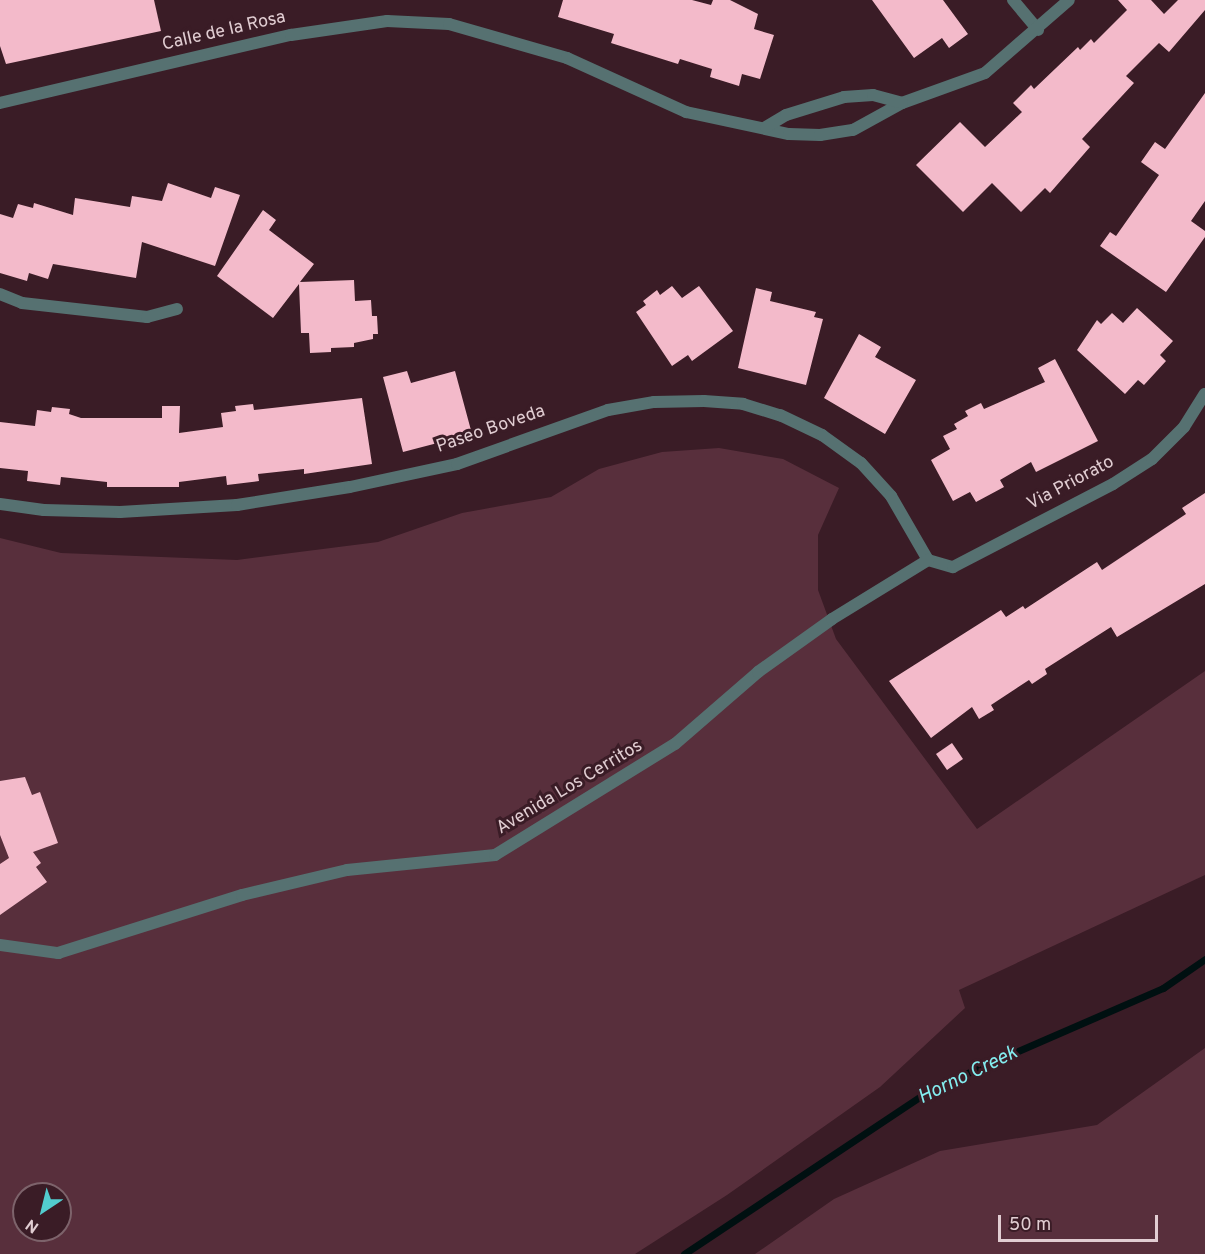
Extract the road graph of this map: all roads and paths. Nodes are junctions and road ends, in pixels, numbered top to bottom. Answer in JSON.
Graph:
{"nodes":[{"id":1,"x":1013,"y":0,"type":"edge"},
{"id":2,"x":1070,"y":0,"type":"edge"},
{"id":3,"x":1038,"y":30,"type":"junction"},
{"id":4,"x":0,"y":103,"type":"edge"},
{"id":5,"x":902,"y":103,"type":"junction"},
{"id":6,"x":766,"y":127,"type":"junction"},
{"id":7,"x":0,"y":294,"type":"edge"},
{"id":8,"x":177,"y":309,"type":"dead end"},
{"id":9,"x":1205,"y":394,"type":"edge"},
{"id":10,"x":0,"y":504,"type":"edge"},
{"id":11,"x":928,"y":560,"type":"junction"},
{"id":12,"x":0,"y":945,"type":"edge"}],
"edges":[{"from":1,"to":3,"type":"street"},
{"from":2,"to":3,"type":"street","name":"Calle de la Rosa"},
{"from":3,"to":5,"type":"street","name":"Calle de la Rosa"},
{"from":4,"to":6,"type":"street","name":"Calle de la Rosa"},
{"from":5,"to":6,"type":"street"},
{"from":5,"to":6,"type":"street","name":"Calle de la Rosa"},
{"from":7,"to":8,"type":"street"},
{"from":9,"to":11,"type":"street","name":"Via Priorato"},
{"from":10,"to":11,"type":"street","name":"Paseo Boveda"},
{"from":11,"to":12,"type":"street","name":"Avenida Los Cerritos"}]}
